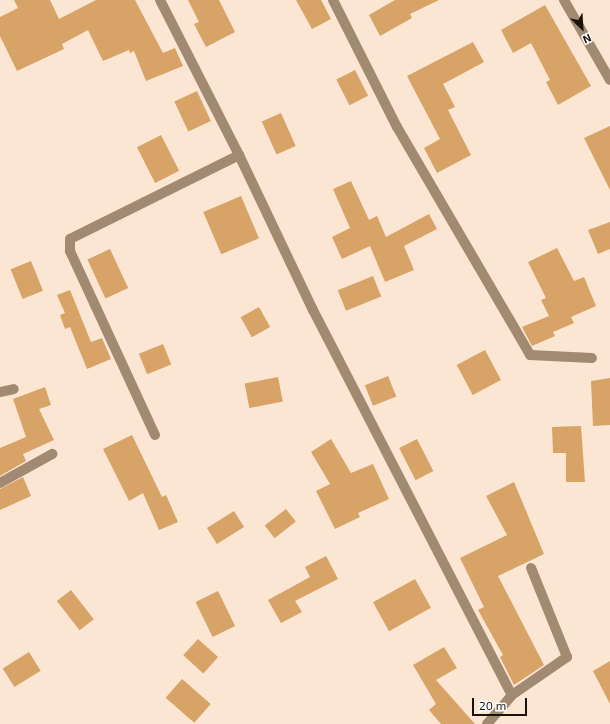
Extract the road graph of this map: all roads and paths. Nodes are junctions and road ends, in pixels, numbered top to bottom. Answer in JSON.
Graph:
{"nodes":[{"id":1,"x":160,"y":0,"type":"edge"},
{"id":2,"x":332,"y":0,"type":"edge"},
{"id":3,"x":564,"y":0,"type":"edge"},
{"id":4,"x":610,"y":80,"type":"edge"},
{"id":5,"x":240,"y":155,"type":"junction"},
{"id":6,"x":592,"y":358,"type":"dead end"},
{"id":7,"x":14,"y":389,"type":"dead end"},
{"id":8,"x":0,"y":392,"type":"edge"},
{"id":9,"x":155,"y":435,"type":"dead end"},
{"id":10,"x":52,"y":454,"type":"dead end"},
{"id":11,"x":0,"y":483,"type":"edge"},
{"id":12,"x":531,"y":568,"type":"dead end"},
{"id":13,"x":512,"y":695,"type":"junction"},
{"id":14,"x":487,"y":724,"type":"edge"}],
"edges":[{"from":1,"to":5,"type":"street"},
{"from":2,"to":6,"type":"street"},
{"from":3,"to":4,"type":"street"},
{"from":5,"to":9,"type":"street"},
{"from":5,"to":13,"type":"street"},
{"from":7,"to":8,"type":"street"},
{"from":10,"to":11,"type":"street"},
{"from":12,"to":13,"type":"street"},
{"from":13,"to":14,"type":"street"}]}
